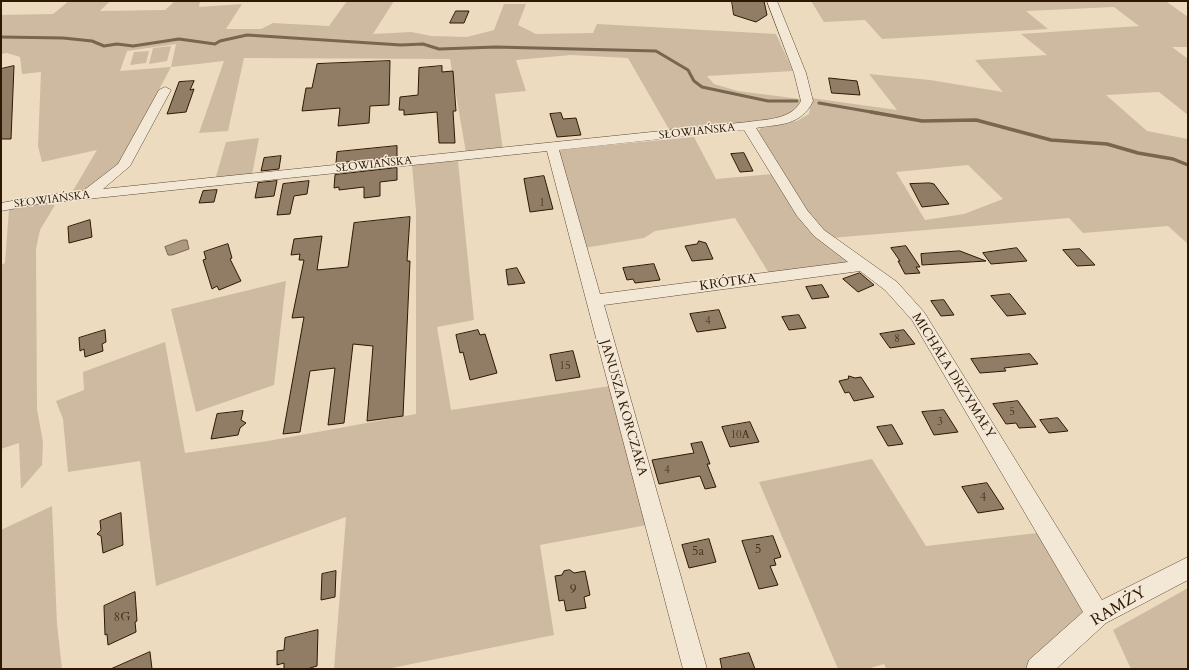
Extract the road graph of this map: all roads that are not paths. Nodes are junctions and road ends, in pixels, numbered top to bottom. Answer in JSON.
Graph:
{"nodes":[{"id":1,"x":772,"y":1,"type":"edge"},
{"id":2,"x":165,"y":90,"type":"dead end"},
{"id":3,"x":748,"y":126,"type":"junction"},
{"id":4,"x":552,"y":147,"type":"junction"},
{"id":5,"x":85,"y":196,"type":"junction"},
{"id":6,"x":1,"y":207,"type":"edge"},
{"id":7,"x":864,"y":265,"type":"junction"},
{"id":8,"x":593,"y":301,"type":"junction"},
{"id":9,"x":1188,"y":568,"type":"edge"},
{"id":10,"x":1098,"y":615,"type":"junction"},
{"id":11,"x":695,"y":669,"type":"edge"},
{"id":12,"x":1038,"y":669,"type":"edge"}],
"edges":[{"from":1,"to":3,"type":"street","name":"SŁOWIAŃSKA"},
{"from":2,"to":5,"type":"street"},
{"from":3,"to":4,"type":"street","name":"SŁOWIAŃSKA"},
{"from":3,"to":7,"type":"street","name":"MICHAŁA DRZYMAŁY"},
{"from":4,"to":5,"type":"street","name":"SŁOWIAŃSKA"},
{"from":4,"to":8,"type":"street","name":"JANUSZA KORCZAKA"},
{"from":5,"to":6,"type":"street","name":"SŁOWIAŃSKA"},
{"from":7,"to":8,"type":"street","name":"KRÓTKA"},
{"from":7,"to":10,"type":"street","name":"MICHAŁA DRZYMAŁY"},
{"from":8,"to":11,"type":"street","name":"JANUSZA KORCZAKA"},
{"from":9,"to":10,"type":"street","name":"RAMŻY"},
{"from":10,"to":12,"type":"street","name":"RAMŻY"}]}
